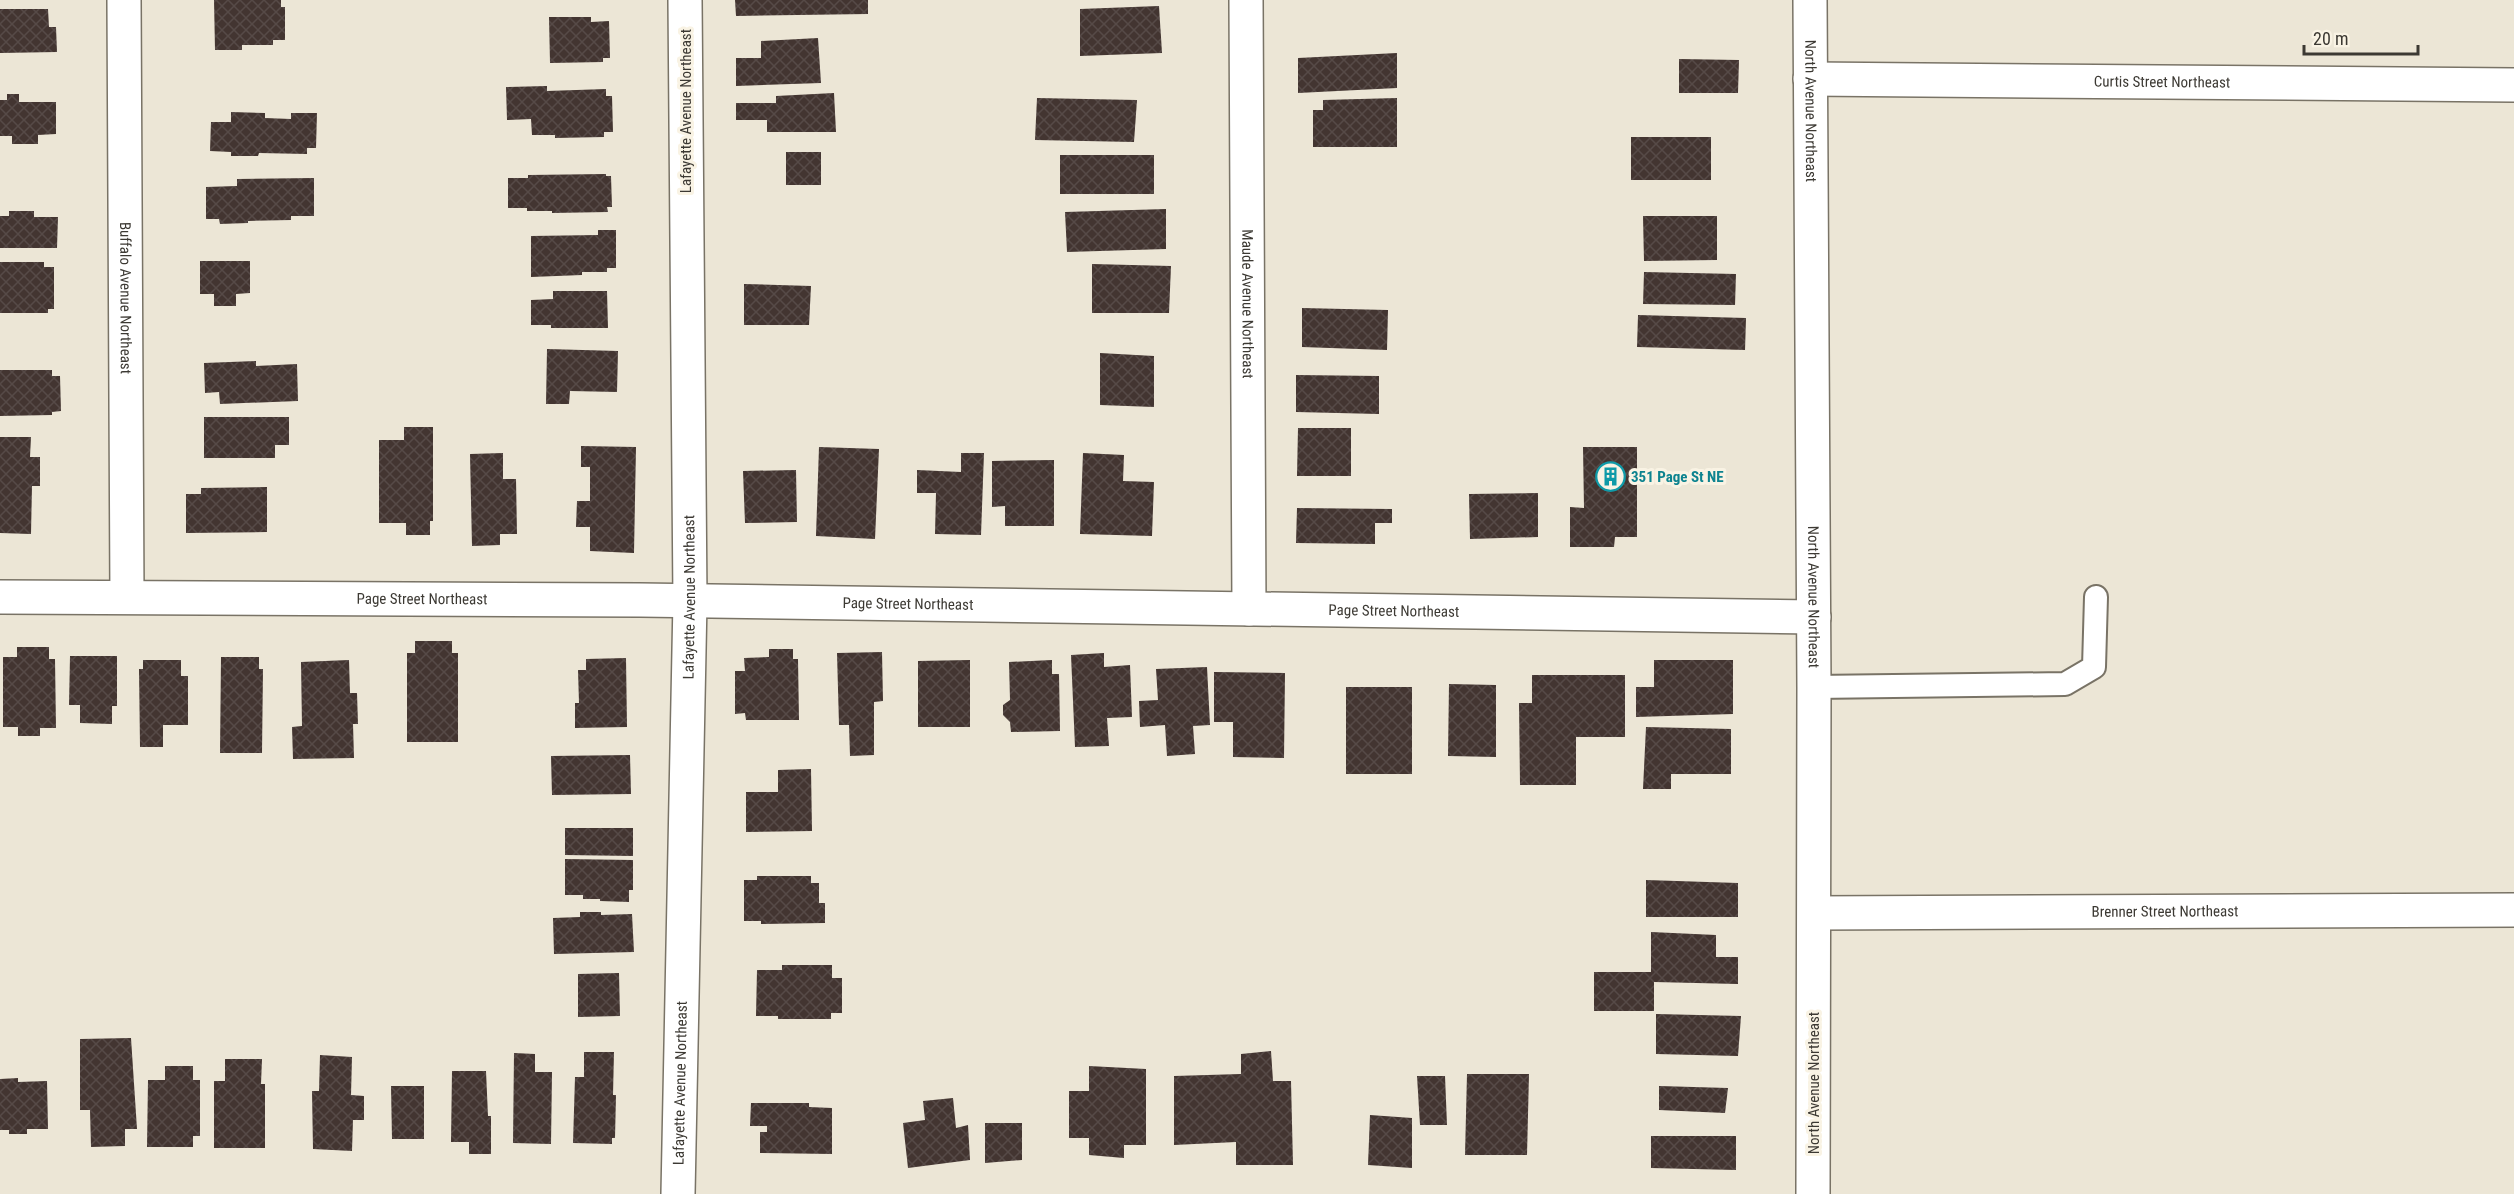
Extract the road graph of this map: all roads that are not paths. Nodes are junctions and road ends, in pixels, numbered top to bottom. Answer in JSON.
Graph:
{"nodes":[{"id":1,"x":124,"y":0,"type":"edge"},
{"id":2,"x":685,"y":0,"type":"edge"},
{"id":3,"x":1246,"y":0,"type":"edge"},
{"id":4,"x":1810,"y":0,"type":"edge"},
{"id":5,"x":1810,"y":79,"type":"junction"},
{"id":6,"x":2514,"y":85,"type":"edge"},
{"id":7,"x":0,"y":597,"type":"edge"},
{"id":8,"x":127,"y":597,"type":"junction"},
{"id":9,"x":2097,"y":597,"type":"dead end"},
{"id":10,"x":690,"y":601,"type":"junction"},
{"id":11,"x":1249,"y":609,"type":"junction"},
{"id":12,"x":1814,"y":617,"type":"junction"},
{"id":13,"x":1814,"y":687,"type":"junction"},
{"id":14,"x":2514,"y":910,"type":"edge"},
{"id":15,"x":1815,"y":913,"type":"junction"},
{"id":16,"x":678,"y":1194,"type":"edge"},
{"id":17,"x":1813,"y":1194,"type":"edge"}],
"edges":[{"from":1,"to":8,"type":"street","name":"Buffalo Avenue Northeast"},
{"from":2,"to":10,"type":"street","name":"Lafayette Avenue Northeast"},
{"from":3,"to":11,"type":"street","name":"Maude Avenue Northeast"},
{"from":4,"to":5,"type":"street","name":"North Avenue Northeast"},
{"from":5,"to":6,"type":"street","name":"Curtis Street Northeast"},
{"from":5,"to":12,"type":"street","name":"North Avenue Northeast"},
{"from":7,"to":8,"type":"street","name":"Page Street Northeast"},
{"from":8,"to":10,"type":"street","name":"Page Street Northeast"},
{"from":9,"to":13,"type":"lane"},
{"from":10,"to":11,"type":"street","name":"Page Street Northeast"},
{"from":10,"to":16,"type":"street","name":"Lafayette Avenue Northeast"},
{"from":11,"to":12,"type":"street","name":"Page Street Northeast"},
{"from":12,"to":13,"type":"street","name":"North Avenue Northeast"},
{"from":13,"to":15,"type":"street","name":"North Avenue Northeast"},
{"from":14,"to":15,"type":"street","name":"Brenner Street Northeast"},
{"from":15,"to":17,"type":"street","name":"North Avenue Northeast"}]}
